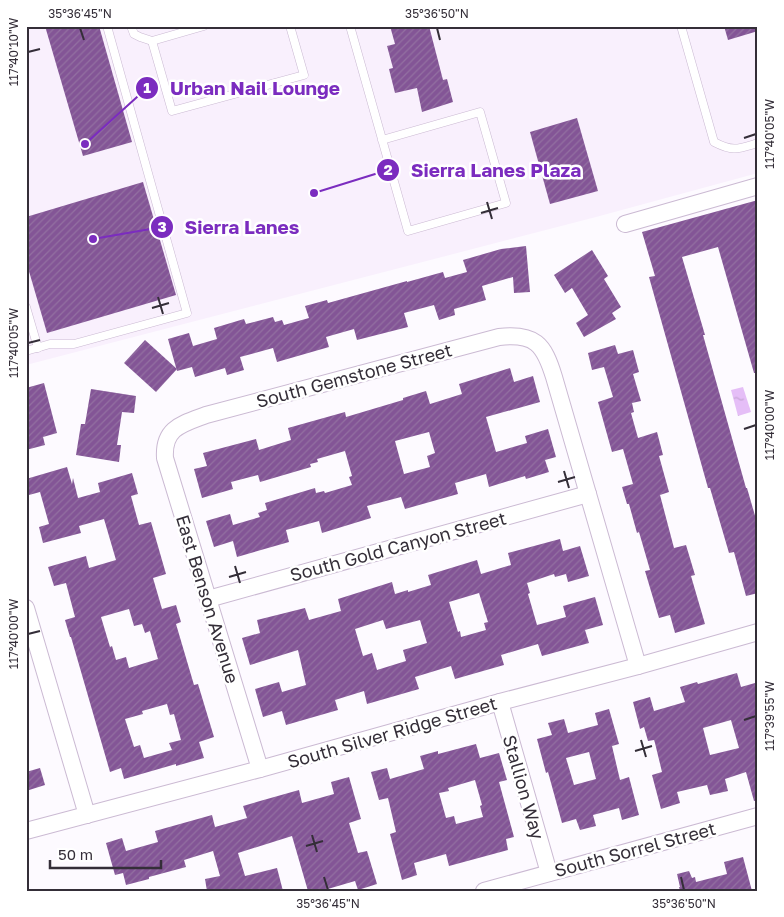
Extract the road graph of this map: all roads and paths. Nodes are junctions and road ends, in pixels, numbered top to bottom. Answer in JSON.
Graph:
{"nodes":[{"id":1,"x":107,"y":26,"type":"edge"},
{"id":2,"x":131,"y":26,"type":"edge"},
{"id":3,"x":204,"y":26,"type":"edge"},
{"id":4,"x":290,"y":26,"type":"edge"},
{"id":5,"x":350,"y":26,"type":"edge"},
{"id":6,"x":681,"y":26,"type":"edge"},
{"id":7,"x":152,"y":41,"type":"junction"},
{"id":8,"x":382,"y":140,"type":"junction"},
{"id":9,"x":758,"y":143,"type":"edge"},
{"id":10,"x":758,"y":186,"type":"edge"},
{"id":11,"x":626,"y":224,"type":"dead end"},
{"id":12,"x":26,"y":307,"type":"edge"},
{"id":13,"x":38,"y":348,"type":"junction"},
{"id":14,"x":26,"y":351,"type":"edge"},
{"id":15,"x":173,"y":430,"type":"joint"},
{"id":16,"x":588,"y":494,"type":"junction"},
{"id":17,"x":208,"y":599,"type":"junction"},
{"id":18,"x":26,"y":608,"type":"edge"},
{"id":19,"x":758,"y":632,"type":"edge"},
{"id":20,"x":638,"y":666,"type":"junction"},
{"id":21,"x":500,"y":702,"type":"junction"},
{"id":22,"x":260,"y":769,"type":"junction"},
{"id":23,"x":87,"y":815,"type":"junction"},
{"id":24,"x":758,"y":816,"type":"edge"},
{"id":25,"x":26,"y":831,"type":"edge"},
{"id":26,"x":549,"y":873,"type":"junction"},
{"id":27,"x":484,"y":891,"type":"edge"}],
"edges":[{"from":1,"to":13,"type":"lane"},
{"from":2,"to":7,"type":"lane"},
{"from":3,"to":7,"type":"lane"},
{"from":4,"to":7,"type":"lane"},
{"from":5,"to":8,"type":"lane"},
{"from":6,"to":9,"type":"lane"},
{"from":8,"to":8,"type":"lane"},
{"from":10,"to":11,"type":"street"},
{"from":12,"to":13,"type":"lane"},
{"from":13,"to":14,"type":"lane"},
{"from":15,"to":16,"type":"street","name":"South Gemstone Street"},
{"from":15,"to":17,"type":"street","name":"East Benson Avenue"},
{"from":16,"to":17,"type":"street","name":"South Gold Canyon Street"},
{"from":16,"to":20,"type":"street"},
{"from":17,"to":22,"type":"street","name":"East Benson Avenue"},
{"from":18,"to":23,"type":"street"},
{"from":19,"to":20,"type":"street","name":"South Silver Ridge Street"},
{"from":20,"to":21,"type":"street","name":"South Silver Ridge Street"},
{"from":21,"to":22,"type":"street","name":"South Silver Ridge Street"},
{"from":21,"to":26,"type":"street","name":"Stallion Way"},
{"from":22,"to":23,"type":"street","name":"South Silver Ridge Street"},
{"from":23,"to":25,"type":"street","name":"South Silver Ridge Street"},
{"from":24,"to":26,"type":"street","name":"South Sorrel Street"},
{"from":26,"to":27,"type":"street","name":"South Sorrel Street"}]}
